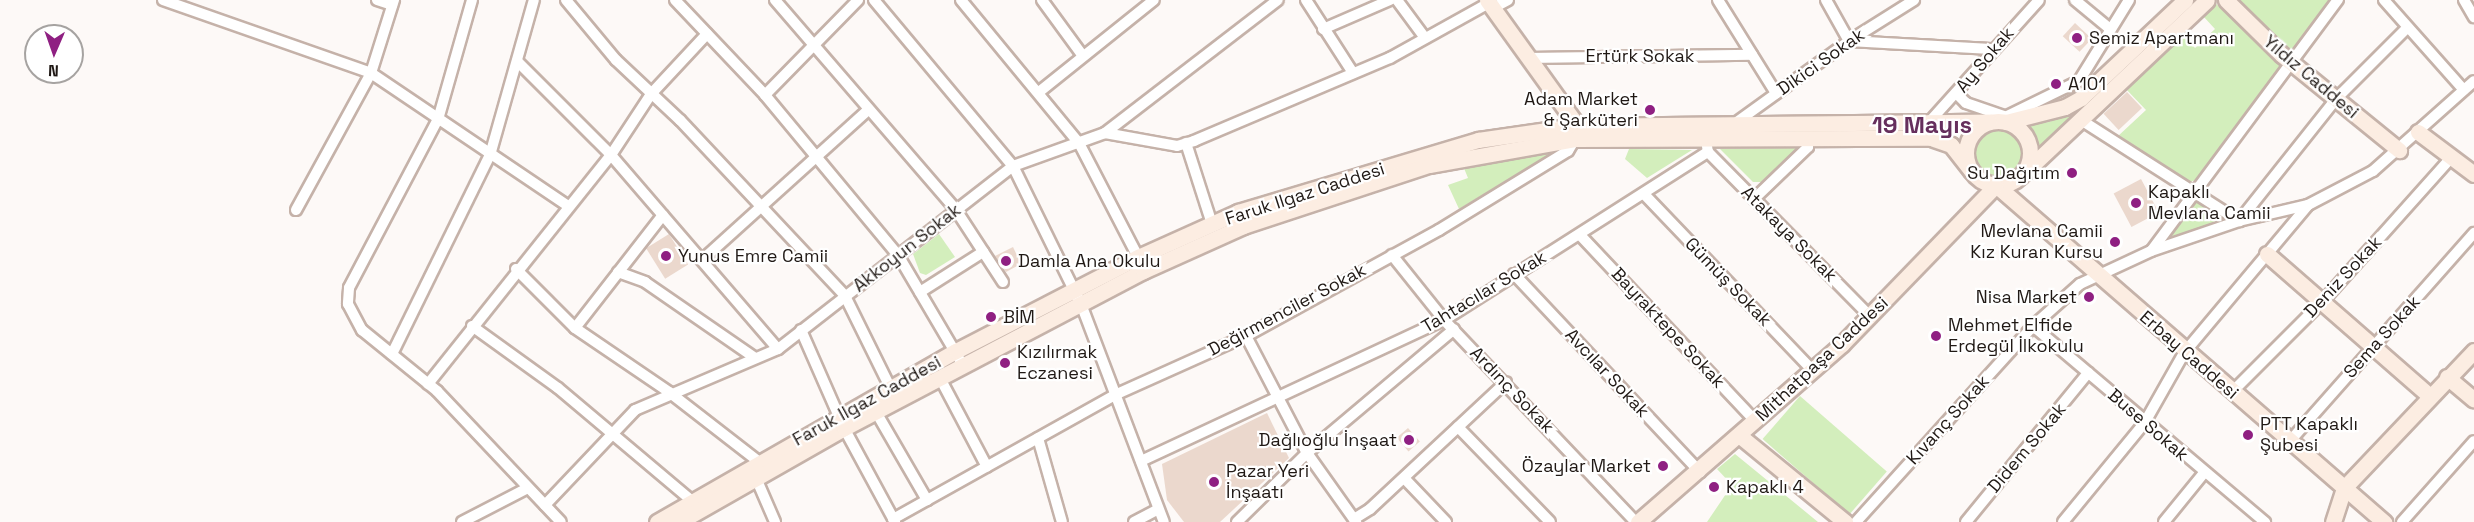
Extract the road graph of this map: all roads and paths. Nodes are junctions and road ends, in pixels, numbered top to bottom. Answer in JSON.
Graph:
{"nodes":[{"id":1,"x":163,"y":0,"type":"edge"},
{"id":2,"x":377,"y":0,"type":"edge"},
{"id":3,"x":472,"y":0,"type":"edge"},
{"id":4,"x":534,"y":0,"type":"edge"},
{"id":5,"x":566,"y":0,"type":"edge"},
{"id":6,"x":675,"y":0,"type":"edge"},
{"id":7,"x":774,"y":0,"type":"edge"},
{"id":8,"x":858,"y":0,"type":"edge"},
{"id":9,"x":874,"y":0,"type":"edge"},
{"id":10,"x":962,"y":0,"type":"edge"},
{"id":11,"x":1042,"y":0,"type":"edge"},
{"id":12,"x":1154,"y":0,"type":"edge"},
{"id":13,"x":1278,"y":0,"type":"edge"},
{"id":14,"x":1306,"y":0,"type":"edge"},
{"id":15,"x":1390,"y":0,"type":"edge"},
{"id":16,"x":1397,"y":0,"type":"edge"},
{"id":17,"x":1508,"y":0,"type":"edge"},
{"id":18,"x":1718,"y":0,"type":"edge"},
{"id":19,"x":1826,"y":0,"type":"edge"},
{"id":20,"x":1914,"y":0,"type":"edge"},
{"id":21,"x":2040,"y":0,"type":"edge"},
{"id":22,"x":2075,"y":0,"type":"edge"},
{"id":23,"x":2130,"y":0,"type":"edge"},
{"id":24,"x":2185,"y":0,"type":"edge"},
{"id":25,"x":2207,"y":0,"type":"edge"},
{"id":26,"x":2226,"y":0,"type":"edge"},
{"id":27,"x":2338,"y":0,"type":"edge"},
{"id":28,"x":2384,"y":0,"type":"edge"},
{"id":29,"x":2464,"y":0,"type":"edge"},
{"id":30,"x":393,"y":2,"type":"edge"},
{"id":31,"x":182,"y":3,"type":"edge"},
{"id":32,"x":1141,"y":4,"type":"edge"},
{"id":33,"x":1490,"y":4,"type":"edge"},
{"id":34,"x":2474,"y":17,"type":"edge"},
{"id":35,"x":2407,"y":28,"type":"junction"},
{"id":36,"x":1323,"y":29,"type":"junction"},
{"id":37,"x":2110,"y":29,"type":"junction"},
{"id":38,"x":707,"y":34,"type":"junction"},
{"id":39,"x":1425,"y":38,"type":"junction"},
{"id":40,"x":1849,"y":40,"type":"junction"},
{"id":41,"x":812,"y":46,"type":"junction"},
{"id":42,"x":1990,"y":50,"type":"junction"},
{"id":43,"x":1752,"y":55,"type":"junction"},
{"id":44,"x":1083,"y":56,"type":"junction"},
{"id":45,"x":1528,"y":58,"type":"junction"},
{"id":46,"x":2289,"y":60,"type":"junction"},
{"id":47,"x":517,"y":61,"type":"junction"},
{"id":48,"x":371,"y":73,"type":"junction"},
{"id":49,"x":1353,"y":74,"type":"junction"},
{"id":50,"x":2474,"y":81,"type":"edge"},
{"id":51,"x":2464,"y":90,"type":"junction"},
{"id":52,"x":1039,"y":92,"type":"junction"},
{"id":53,"x":1776,"y":93,"type":"junction"},
{"id":54,"x":1956,"y":93,"type":"junction"},
{"id":55,"x":651,"y":94,"type":"junction"},
{"id":56,"x":765,"y":95,"type":"junction"},
{"id":57,"x":2336,"y":99,"type":"junction"},
{"id":58,"x":868,"y":110,"type":"junction"},
{"id":59,"x":438,"y":119,"type":"junction"},
{"id":60,"x":1931,"y":120,"type":"junction"},
{"id":61,"x":1999,"y":120,"type":"junction"},
{"id":62,"x":2081,"y":120,"type":"junction"},
{"id":63,"x":1730,"y":127,"type":"junction"},
{"id":64,"x":2418,"y":132,"type":"junction"},
{"id":65,"x":1105,"y":133,"type":"junction"},
{"id":66,"x":1575,"y":133,"type":"junction"},
{"id":67,"x":1808,"y":140,"type":"junction"},
{"id":68,"x":1079,"y":143,"type":"junction"},
{"id":69,"x":1186,"y":143,"type":"junction"},
{"id":70,"x":1707,"y":147,"type":"junction"},
{"id":71,"x":2399,"y":150,"type":"junction"},
{"id":72,"x":490,"y":154,"type":"junction"},
{"id":73,"x":611,"y":155,"type":"junction"},
{"id":74,"x":818,"y":157,"type":"junction"},
{"id":75,"x":2451,"y":158,"type":"junction"},
{"id":76,"x":1013,"y":166,"type":"junction"},
{"id":77,"x":1971,"y":171,"type":"junction"},
{"id":78,"x":2025,"y":172,"type":"junction"},
{"id":79,"x":2474,"y":174,"type":"edge"},
{"id":80,"x":1996,"y":186,"type":"junction"},
{"id":81,"x":2194,"y":193,"type":"junction"},
{"id":82,"x":1644,"y":194,"type":"junction"},
{"id":83,"x":1754,"y":199,"type":"junction"},
{"id":84,"x":2308,"y":205,"type":"junction"},
{"id":85,"x":568,"y":206,"type":"junction"},
{"id":86,"x":761,"y":206,"type":"junction"},
{"id":87,"x":296,"y":210,"type":"dead end"},
{"id":88,"x":956,"y":210,"type":"junction"},
{"id":89,"x":663,"y":215,"type":"junction"},
{"id":90,"x":2239,"y":221,"type":"junction"},
{"id":91,"x":1212,"y":224,"type":"junction"},
{"id":92,"x":2474,"y":233,"type":"edge"},
{"id":93,"x":1580,"y":235,"type":"junction"},
{"id":94,"x":2151,"y":250,"type":"junction"},
{"id":95,"x":983,"y":252,"type":"junction"},
{"id":96,"x":2267,"y":254,"type":"junction"},
{"id":97,"x":898,"y":255,"type":"junction"},
{"id":98,"x":1392,"y":255,"type":"junction"},
{"id":99,"x":1138,"y":257,"type":"junction"},
{"id":100,"x":702,"y":260,"type":"junction"},
{"id":101,"x":516,"y":269,"type":"junction"},
{"id":102,"x":618,"y":272,"type":"junction"},
{"id":103,"x":1514,"y":274,"type":"junction"},
{"id":104,"x":2099,"y":277,"type":"junction"},
{"id":105,"x":1003,"y":282,"type":"dead end"},
{"id":106,"x":1074,"y":290,"type":"junction"},
{"id":107,"x":920,"y":291,"type":"junction"},
{"id":108,"x":845,"y":296,"type":"junction"},
{"id":109,"x":2323,"y":301,"type":"junction"},
{"id":110,"x":1081,"y":304,"type":"junction"},
{"id":111,"x":1870,"y":316,"type":"junction"},
{"id":112,"x":1444,"y":320,"type":"junction"},
{"id":113,"x":472,"y":326,"type":"junction"},
{"id":114,"x":2033,"y":326,"type":"junction"},
{"id":115,"x":575,"y":328,"type":"junction"},
{"id":116,"x":1454,"y":329,"type":"junction"},
{"id":117,"x":801,"y":330,"type":"junction"},
{"id":118,"x":1246,"y":336,"type":"junction"},
{"id":119,"x":2373,"y":347,"type":"junction"},
{"id":120,"x":778,"y":349,"type":"junction"},
{"id":121,"x":956,"y":351,"type":"junction"},
{"id":122,"x":2474,"y":351,"type":"edge"},
{"id":123,"x":2184,"y":353,"type":"junction"},
{"id":124,"x":392,"y":354,"type":"junction"},
{"id":125,"x":755,"y":358,"type":"junction"},
{"id":126,"x":964,"y":368,"type":"junction"},
{"id":127,"x":1813,"y":370,"type":"junction"},
{"id":128,"x":2088,"y":373,"type":"junction"},
{"id":129,"x":2447,"y":377,"type":"junction"},
{"id":130,"x":941,"y":380,"type":"junction"},
{"id":131,"x":1506,"y":382,"type":"junction"},
{"id":132,"x":428,"y":384,"type":"junction"},
{"id":133,"x":891,"y":389,"type":"junction"},
{"id":134,"x":669,"y":392,"type":"junction"},
{"id":135,"x":2232,"y":392,"type":"junction"},
{"id":136,"x":1117,"y":394,"type":"junction"},
{"id":137,"x":1279,"y":395,"type":"junction"},
{"id":138,"x":2430,"y":396,"type":"junction"},
{"id":139,"x":2474,"y":400,"type":"edge"},
{"id":140,"x":876,"y":412,"type":"junction"},
{"id":141,"x":1756,"y":422,"type":"junction"},
{"id":142,"x":2145,"y":422,"type":"junction"},
{"id":143,"x":842,"y":423,"type":"junction"},
{"id":144,"x":1458,"y":427,"type":"junction"},
{"id":145,"x":611,"y":435,"type":"junction"},
{"id":146,"x":1740,"y":436,"type":"junction"},
{"id":147,"x":1038,"y":438,"type":"junction"},
{"id":148,"x":2290,"y":441,"type":"junction"},
{"id":149,"x":2474,"y":441,"type":"edge"},
{"id":150,"x":1307,"y":453,"type":"junction"},
{"id":151,"x":758,"y":461,"type":"junction"},
{"id":152,"x":1141,"y":461,"type":"junction"},
{"id":153,"x":987,"y":467,"type":"junction"},
{"id":154,"x":1700,"y":472,"type":"junction"},
{"id":155,"x":2204,"y":473,"type":"junction"},
{"id":156,"x":756,"y":478,"type":"junction"},
{"id":157,"x":1404,"y":478,"type":"junction"},
{"id":158,"x":528,"y":488,"type":"junction"},
{"id":159,"x":2344,"y":488,"type":"junction"},
{"id":160,"x":927,"y":500,"type":"junction"},
{"id":161,"x":692,"y":501,"type":"junction"},
{"id":162,"x":545,"y":505,"type":"junction"},
{"id":163,"x":1157,"y":510,"type":"junction"},
{"id":164,"x":894,"y":520,"type":"edge"},
{"id":165,"x":1355,"y":520,"type":"edge"},
{"id":166,"x":462,"y":522,"type":"edge"},
{"id":167,"x":561,"y":522,"type":"edge"},
{"id":168,"x":657,"y":522,"type":"edge"},
{"id":169,"x":679,"y":522,"type":"edge"},
{"id":170,"x":775,"y":522,"type":"edge"},
{"id":171,"x":1062,"y":522,"type":"edge"},
{"id":172,"x":1134,"y":522,"type":"edge"},
{"id":173,"x":1164,"y":522,"type":"edge"},
{"id":174,"x":1237,"y":522,"type":"edge"},
{"id":175,"x":1446,"y":522,"type":"edge"},
{"id":176,"x":1550,"y":522,"type":"edge"},
{"id":177,"x":1637,"y":522,"type":"edge"},
{"id":178,"x":1845,"y":522,"type":"edge"},
{"id":179,"x":1856,"y":522,"type":"edge"},
{"id":180,"x":1966,"y":522,"type":"edge"},
{"id":181,"x":2063,"y":522,"type":"edge"},
{"id":182,"x":2164,"y":522,"type":"edge"},
{"id":183,"x":2265,"y":522,"type":"edge"},
{"id":184,"x":2333,"y":522,"type":"edge"},
{"id":185,"x":2384,"y":522,"type":"edge"},
{"id":186,"x":2402,"y":522,"type":"edge"}],
"edges":[{"from":1,"to":31,"type":"street"},
{"from":2,"to":30,"type":"street"},
{"from":3,"to":59,"type":"street"},
{"from":4,"to":47,"type":"street"},
{"from":5,"to":55,"type":"street"},
{"from":6,"to":38,"type":"street"},
{"from":7,"to":41,"type":"street"},
{"from":8,"to":41,"type":"street"},
{"from":9,"to":76,"type":"street"},
{"from":10,"to":52,"type":"street"},
{"from":11,"to":44,"type":"street"},
{"from":12,"to":32,"type":"street"},
{"from":13,"to":65,"type":"street","name":"Akkoyun Sokak"},
{"from":14,"to":36,"type":"street"},
{"from":15,"to":36,"type":"street"},
{"from":16,"to":39,"type":"street"},
{"from":17,"to":33,"type":"street"},
{"from":18,"to":43,"type":"street"},
{"from":19,"to":40,"type":"street"},
{"from":20,"to":40,"type":"street","name":"Dikici Sokak"},
{"from":21,"to":42,"type":"street","name":"Ay Sokak"},
{"from":22,"to":37,"type":"street"},
{"from":23,"to":37,"type":"street"},
{"from":24,"to":61,"type":"street"},
{"from":25,"to":62,"type":"street"},
{"from":26,"to":46,"type":"street","name":"Yıldız Caddesi"},
{"from":27,"to":46,"type":"street"},
{"from":28,"to":35,"type":"street"},
{"from":29,"to":34,"type":"street"},
{"from":30,"to":48,"type":"street"},
{"from":31,"to":48,"type":"street"},
{"from":32,"to":44,"type":"street"},
{"from":33,"to":39,"type":"street"},
{"from":33,"to":45,"type":"street"},
{"from":35,"to":51,"type":"street"},
{"from":35,"to":57,"type":"street"},
{"from":36,"to":49,"type":"street"},
{"from":37,"to":61,"type":"street"},
{"from":38,"to":55,"type":"street"},
{"from":38,"to":56,"type":"street"},
{"from":39,"to":49,"type":"street"},
{"from":40,"to":42,"type":"street"},
{"from":40,"to":53,"type":"street","name":"Dikici Sokak"},
{"from":41,"to":56,"type":"street"},
{"from":41,"to":58,"type":"street"},
{"from":42,"to":54,"type":"street","name":"Ay Sokak"},
{"from":43,"to":45,"type":"street","name":"Ertürk Sokak"},
{"from":43,"to":53,"type":"street"},
{"from":44,"to":52,"type":"street"},
{"from":45,"to":66,"type":"street"},
{"from":46,"to":57,"type":"street","name":"Yıldız Caddesi"},
{"from":46,"to":81,"type":"street"},
{"from":47,"to":72,"type":"street"},
{"from":47,"to":73,"type":"street"},
{"from":48,"to":59,"type":"street"},
{"from":48,"to":87,"type":"street"},
{"from":49,"to":69,"type":"street"},
{"from":50,"to":51,"type":"street"},
{"from":51,"to":64,"type":"street"},
{"from":52,"to":68,"type":"street"},
{"from":53,"to":63,"type":"street","name":"Dikici Sokak"},
{"from":54,"to":60,"type":"street","name":"Ay Sokak"},
{"from":54,"to":61,"type":"street"},
{"from":55,"to":73,"type":"street"},
{"from":55,"to":86,"type":"street"},
{"from":56,"to":74,"type":"street"},
{"from":57,"to":71,"type":"street","name":"Yıldız Caddesi"},
{"from":57,"to":90,"type":"street"},
{"from":58,"to":74,"type":"street"},
{"from":58,"to":88,"type":"street"},
{"from":59,"to":72,"type":"street"},
{"from":59,"to":124,"type":"street"},
{"from":60,"to":61,"type":"street","name":"Faruk Ilgaz Caddesi"},
{"from":60,"to":63,"type":"street","name":"Faruk Ilgaz Caddesi"},
{"from":61,"to":77,"type":"street"},
{"from":61,"to":78,"type":"street"},
{"from":62,"to":78,"type":"street"},
{"from":62,"to":81,"type":"street"},
{"from":63,"to":66,"type":"street","name":"Faruk Ilgaz Caddesi"},
{"from":64,"to":71,"type":"street"},
{"from":64,"to":75,"type":"street"},
{"from":65,"to":68,"type":"street","name":"Akkoyun Sokak"},
{"from":65,"to":69,"type":"street"},
{"from":66,"to":70,"type":"street","name":"Faruk Ilgaz Caddesi"},
{"from":66,"to":91,"type":"street","name":"Faruk Ilgaz Caddesi"},
{"from":66,"to":98,"type":"street","name":"Değirmenciler Sokak"},
{"from":66,"to":110,"type":"street","name":"Faruk Ilgaz Caddesi"},
{"from":67,"to":70,"type":"street","name":"Faruk Ilgaz Caddesi"},
{"from":67,"to":77,"type":"street","name":"Faruk Ilgaz Caddesi"},
{"from":67,"to":83,"type":"street"},
{"from":68,"to":76,"type":"street","name":"Akkoyun Sokak"},
{"from":68,"to":99,"type":"street"},
{"from":69,"to":91,"type":"street"},
{"from":70,"to":82,"type":"street","name":"Tahtacılar Sokak"},
{"from":70,"to":83,"type":"street","name":"Atakaya Sokak"},
{"from":71,"to":84,"type":"street"},
{"from":72,"to":85,"type":"street"},
{"from":72,"to":124,"type":"street"},
{"from":73,"to":85,"type":"street"},
{"from":73,"to":89,"type":"street"},
{"from":74,"to":86,"type":"street"},
{"from":74,"to":97,"type":"street"},
{"from":75,"to":79,"type":"street"},
{"from":75,"to":109,"type":"street","name":"Deniz Sokak"},
{"from":76,"to":88,"type":"street","name":"Akkoyun Sokak"},
{"from":76,"to":106,"type":"street"},
{"from":77,"to":80,"type":"street"},
{"from":78,"to":80,"type":"street"},
{"from":80,"to":104,"type":"street","name":"Erbay Caddesi"},
{"from":80,"to":111,"type":"street","name":"Mithatpaşa Caddesi"},
{"from":81,"to":90,"type":"street"},
{"from":81,"to":94,"type":"street"},
{"from":82,"to":93,"type":"street","name":"Tahtacılar Sokak"},
{"from":82,"to":127,"type":"street","name":"Gümüş Sokak"},
{"from":83,"to":111,"type":"street","name":"Atakaya Sokak"},
{"from":84,"to":90,"type":"street","name":"Kıvanç Sokak"},
{"from":84,"to":96,"type":"street"},
{"from":85,"to":101,"type":"street"},
{"from":86,"to":100,"type":"street"},
{"from":86,"to":108,"type":"street"},
{"from":88,"to":95,"type":"street"},
{"from":88,"to":97,"type":"street","name":"Akkoyun Sokak"},
{"from":89,"to":100,"type":"street"},
{"from":89,"to":102,"type":"street"},
{"from":90,"to":94,"type":"street","name":"Kıvanç Sokak"},
{"from":91,"to":99,"type":"street","name":"Faruk Ilgaz Caddesi"},
{"from":92,"to":119,"type":"street","name":"Sema Sokak"},
{"from":93,"to":103,"type":"street","name":"Tahtacılar Sokak"},
{"from":93,"to":141,"type":"street","name":"Bayraktepe Sokak"},
{"from":94,"to":104,"type":"street","name":"Kıvanç Sokak"},
{"from":95,"to":105,"type":"street"},
{"from":95,"to":107,"type":"street"},
{"from":96,"to":109,"type":"street"},
{"from":96,"to":123,"type":"street"},
{"from":97,"to":107,"type":"street"},
{"from":97,"to":108,"type":"street","name":"Akkoyun Sokak"},
{"from":98,"to":112,"type":"street","name":"Ardınç Sokak"},
{"from":98,"to":118,"type":"street","name":"Değirmenciler Sokak"},
{"from":99,"to":106,"type":"street","name":"Faruk Ilgaz Caddesi"},
{"from":100,"to":120,"type":"street"},
{"from":101,"to":113,"type":"street"},
{"from":101,"to":115,"type":"street"},
{"from":102,"to":115,"type":"street"},
{"from":102,"to":125,"type":"street"},
{"from":103,"to":112,"type":"street","name":"Tahtacılar Sokak"},
{"from":103,"to":154,"type":"street","name":"Avcılar Sokak"},
{"from":104,"to":114,"type":"street","name":"Kıvanç Sokak"},
{"from":104,"to":123,"type":"street","name":"Erbay Caddesi"},
{"from":106,"to":110,"type":"street"},
{"from":106,"to":121,"type":"street","name":"Faruk Ilgaz Caddesi"},
{"from":107,"to":121,"type":"street"},
{"from":108,"to":117,"type":"street","name":"Akkoyun Sokak"},
{"from":108,"to":133,"type":"street"},
{"from":109,"to":119,"type":"street"},
{"from":109,"to":135,"type":"street","name":"Deniz Sokak"},
{"from":110,"to":126,"type":"street","name":"Faruk Ilgaz Caddesi"},
{"from":110,"to":136,"type":"street"},
{"from":111,"to":127,"type":"street","name":"Mithatpaşa Caddesi"},
{"from":112,"to":116,"type":"street","name":"Ardınç Sokak"},
{"from":112,"to":137,"type":"street","name":"Tahtacılar Sokak"},
{"from":113,"to":132,"type":"street"},
{"from":113,"to":145,"type":"street"},
{"from":114,"to":128,"type":"street","name":"Buse Sokak"},
{"from":114,"to":179,"type":"street","name":"Kıvanç Sokak"},
{"from":115,"to":134,"type":"street"},
{"from":116,"to":131,"type":"street","name":"Ardınç Sokak"},
{"from":116,"to":150,"type":"street"},
{"from":117,"to":120,"type":"street","name":"Akkoyun Sokak"},
{"from":117,"to":143,"type":"street"},
{"from":118,"to":136,"type":"street","name":"Değirmenciler Sokak"},
{"from":118,"to":137,"type":"street"},
{"from":119,"to":138,"type":"street"},
{"from":119,"to":148,"type":"street","name":"Sema Sokak"},
{"from":120,"to":125,"type":"street","name":"Akkoyun Sokak"},
{"from":121,"to":126,"type":"street"},
{"from":121,"to":133,"type":"street","name":"Faruk Ilgaz Caddesi"},
{"from":122,"to":129,"type":"street"},
{"from":123,"to":135,"type":"street","name":"Erbay Caddesi"},
{"from":123,"to":142,"type":"street"},
{"from":124,"to":132,"type":"street"},
{"from":125,"to":134,"type":"street","name":"Akkoyun Sokak"},
{"from":126,"to":130,"type":"street","name":"Faruk Ilgaz Caddesi"},
{"from":127,"to":141,"type":"street","name":"Mithatpaşa Caddesi"},
{"from":128,"to":142,"type":"street","name":"Buse Sokak"},
{"from":128,"to":180,"type":"street","name":"Didem Sokak"},
{"from":129,"to":138,"type":"street"},
{"from":129,"to":139,"type":"street"},
{"from":130,"to":140,"type":"street","name":"Faruk Ilgaz Caddesi"},
{"from":130,"to":153,"type":"street"},
{"from":131,"to":144,"type":"street"},
{"from":131,"to":177,"type":"street","name":"Ardınç Sokak"},
{"from":132,"to":158,"type":"street"},
{"from":133,"to":143,"type":"street","name":"Faruk Ilgaz Caddesi"},
{"from":134,"to":145,"type":"street","name":"Akkoyun Sokak"},
{"from":134,"to":151,"type":"street"},
{"from":135,"to":148,"type":"street","name":"Erbay Caddesi"},
{"from":136,"to":147,"type":"street","name":"Değirmenciler Sokak"},
{"from":136,"to":152,"type":"street"},
{"from":137,"to":150,"type":"street"},
{"from":137,"to":152,"type":"street","name":"Tahtacılar Sokak"},
{"from":138,"to":159,"type":"street"},
{"from":140,"to":143,"type":"street","name":"Faruk Ilgaz Caddesi"},
{"from":140,"to":160,"type":"street"},
{"from":141,"to":146,"type":"street","name":"Mithatpaşa Caddesi"},
{"from":142,"to":155,"type":"street","name":"Buse Sokak"},
{"from":142,"to":181,"type":"street"},
{"from":143,"to":151,"type":"street","name":"Faruk Ilgaz Caddesi"},
{"from":143,"to":156,"type":"street","name":"Faruk Ilgaz Caddesi"},
{"from":143,"to":164,"type":"street"},
{"from":144,"to":157,"type":"street"},
{"from":144,"to":176,"type":"street"},
{"from":145,"to":161,"type":"street"},
{"from":145,"to":162,"type":"street","name":"Akkoyun Sokak"},
{"from":146,"to":154,"type":"street","name":"Mithatpaşa Caddesi"},
{"from":146,"to":178,"type":"street"},
{"from":147,"to":153,"type":"street","name":"Değirmenciler Sokak"},
{"from":147,"to":171,"type":"street"},
{"from":148,"to":159,"type":"street","name":"Erbay Caddesi"},
{"from":149,"to":186,"type":"street"},
{"from":150,"to":165,"type":"street"},
{"from":150,"to":174,"type":"street"},
{"from":151,"to":156,"type":"street"},
{"from":151,"to":161,"type":"street","name":"Faruk Ilgaz Caddesi"},
{"from":152,"to":163,"type":"street"},
{"from":153,"to":160,"type":"street","name":"Değirmenciler Sokak"},
{"from":154,"to":177,"type":"street","name":"Mithatpaşa Caddesi"},
{"from":155,"to":182,"type":"street"},
{"from":155,"to":183,"type":"street","name":"Buse Sokak"},
{"from":156,"to":169,"type":"street","name":"Faruk Ilgaz Caddesi"},
{"from":156,"to":170,"type":"street"},
{"from":157,"to":165,"type":"street"},
{"from":157,"to":175,"type":"street"},
{"from":158,"to":162,"type":"street"},
{"from":158,"to":166,"type":"street"},
{"from":159,"to":184,"type":"street"},
{"from":159,"to":185,"type":"street","name":"Erbay Caddesi"},
{"from":160,"to":164,"type":"street","name":"Değirmenciler Sokak"},
{"from":161,"to":168,"type":"street","name":"Faruk Ilgaz Caddesi"},
{"from":162,"to":167,"type":"street"},
{"from":163,"to":172,"type":"street"},
{"from":163,"to":173,"type":"street"}]}
